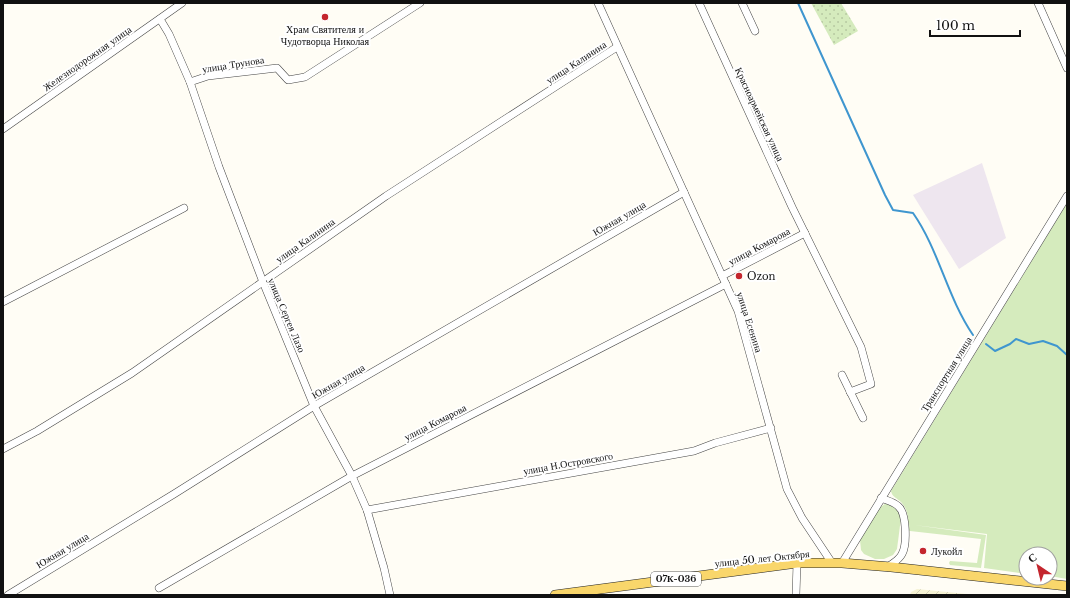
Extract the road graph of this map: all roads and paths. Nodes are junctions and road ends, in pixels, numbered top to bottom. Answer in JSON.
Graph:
{"nodes":[{"id":1,"x":182,"y":3,"type":"edge"},
{"id":2,"x":420,"y":3,"type":"edge"},
{"id":3,"x":598,"y":3,"type":"edge"},
{"id":4,"x":699,"y":3,"type":"edge"},
{"id":5,"x":742,"y":3,"type":"edge"},
{"id":6,"x":1038,"y":3,"type":"edge"},
{"id":7,"x":160,"y":19,"type":"junction"},
{"id":8,"x":755,"y":31,"type":"dead end"},
{"id":9,"x":617,"y":47,"type":"junction"},
{"id":10,"x":1067,"y":68,"type":"edge"},
{"id":11,"x":190,"y":82,"type":"junction"},
{"id":12,"x":3,"y":129,"type":"edge"},
{"id":13,"x":684,"y":192,"type":"junction"},
{"id":14,"x":1067,"y":196,"type":"edge"},
{"id":15,"x":184,"y":208,"type":"dead end"},
{"id":16,"x":805,"y":233,"type":"junction"},
{"id":17,"x":722,"y":276,"type":"junction"},
{"id":18,"x":263,"y":282,"type":"junction"},
{"id":19,"x":726,"y":284,"type":"junction"},
{"id":20,"x":3,"y":302,"type":"edge"},
{"id":21,"x":842,"y":375,"type":"dead end"},
{"id":22,"x":850,"y":392,"type":"junction"},
{"id":23,"x":314,"y":406,"type":"junction"},
{"id":24,"x":863,"y":418,"type":"dead end"},
{"id":25,"x":771,"y":428,"type":"junction"},
{"id":26,"x":3,"y":449,"type":"edge"},
{"id":27,"x":352,"y":476,"type":"junction"},
{"id":28,"x":881,"y":498,"type":"junction"},
{"id":29,"x":367,"y":510,"type":"junction"},
{"id":30,"x":797,"y":563,"type":"junction"},
{"id":31,"x":832,"y":563,"type":"junction"},
{"id":32,"x":842,"y":563,"type":"junction"},
{"id":33,"x":888,"y":567,"type":"junction"},
{"id":34,"x":1067,"y":586,"type":"edge"},
{"id":35,"x":159,"y":588,"type":"dead end"},
{"id":36,"x":8,"y":595,"type":"edge"},
{"id":37,"x":390,"y":595,"type":"edge"},
{"id":38,"x":555,"y":595,"type":"edge"},
{"id":39,"x":796,"y":595,"type":"edge"}],
"edges":[{"from":1,"to":7,"type":"street","name":"Железнодорожная улица"},
{"from":2,"to":11,"type":"street","name":"улица Трунова"},
{"from":3,"to":9,"type":"street","name":"улица Есенина"},
{"from":4,"to":16,"type":"street","name":"Красноармейская улица"},
{"from":5,"to":8,"type":"street"},
{"from":6,"to":10,"type":"street"},
{"from":7,"to":11,"type":"street","name":"улица Сергея Лазо"},
{"from":7,"to":12,"type":"street","name":"Железнодорожная улица"},
{"from":9,"to":13,"type":"street","name":"улица Есенина"},
{"from":9,"to":18,"type":"street","name":"улица Калинина"},
{"from":11,"to":18,"type":"street","name":"улица Сергея Лазо"},
{"from":13,"to":17,"type":"street","name":"улица Есенина"},
{"from":13,"to":23,"type":"street","name":"Южная улица"},
{"from":14,"to":28,"type":"street","name":"Транспортная улица"},
{"from":15,"to":20,"type":"street"},
{"from":16,"to":17,"type":"street","name":"улица Комарова"},
{"from":16,"to":22,"type":"street","name":"Красноармейская улица"},
{"from":17,"to":19,"type":"street","name":"улица Есенина"},
{"from":18,"to":23,"type":"street","name":"улица Сергея Лазо"},
{"from":18,"to":26,"type":"street","name":"улица Калинина"},
{"from":19,"to":25,"type":"street","name":"улица Есенина"},
{"from":19,"to":27,"type":"street","name":"улица Комарова"},
{"from":21,"to":22,"type":"street"},
{"from":22,"to":24,"type":"street"},
{"from":23,"to":27,"type":"street","name":"улица Сергея Лазо"},
{"from":23,"to":36,"type":"street","name":"Южная улица"},
{"from":25,"to":29,"type":"street","name":"улица Н.Островского"},
{"from":25,"to":31,"type":"street","name":"улица Есенина"},
{"from":27,"to":29,"type":"street","name":"улица Сергея Лазо"},
{"from":27,"to":35,"type":"street","name":"улица Комарова"},
{"from":28,"to":32,"type":"street","name":"Транспортная улица"},
{"from":28,"to":33,"type":"street"},
{"from":29,"to":37,"type":"street","name":"улица Сергея Лазо"},
{"from":30,"to":31,"type":"main road","name":"улица 50 лет Октября","number":"07К-036"},
{"from":30,"to":38,"type":"main road","name":"улица 50 лет Октября","number":"07К-036"},
{"from":30,"to":39,"type":"street"},
{"from":31,"to":32,"type":"main road","name":"улица 50 лет Октября","number":"07К-036"},
{"from":32,"to":33,"type":"main road","name":"улица 50 лет Октября","number":"07К-036"},
{"from":33,"to":34,"type":"main road","name":"улица 50 лет Октября","number":"07К-036"}]}
